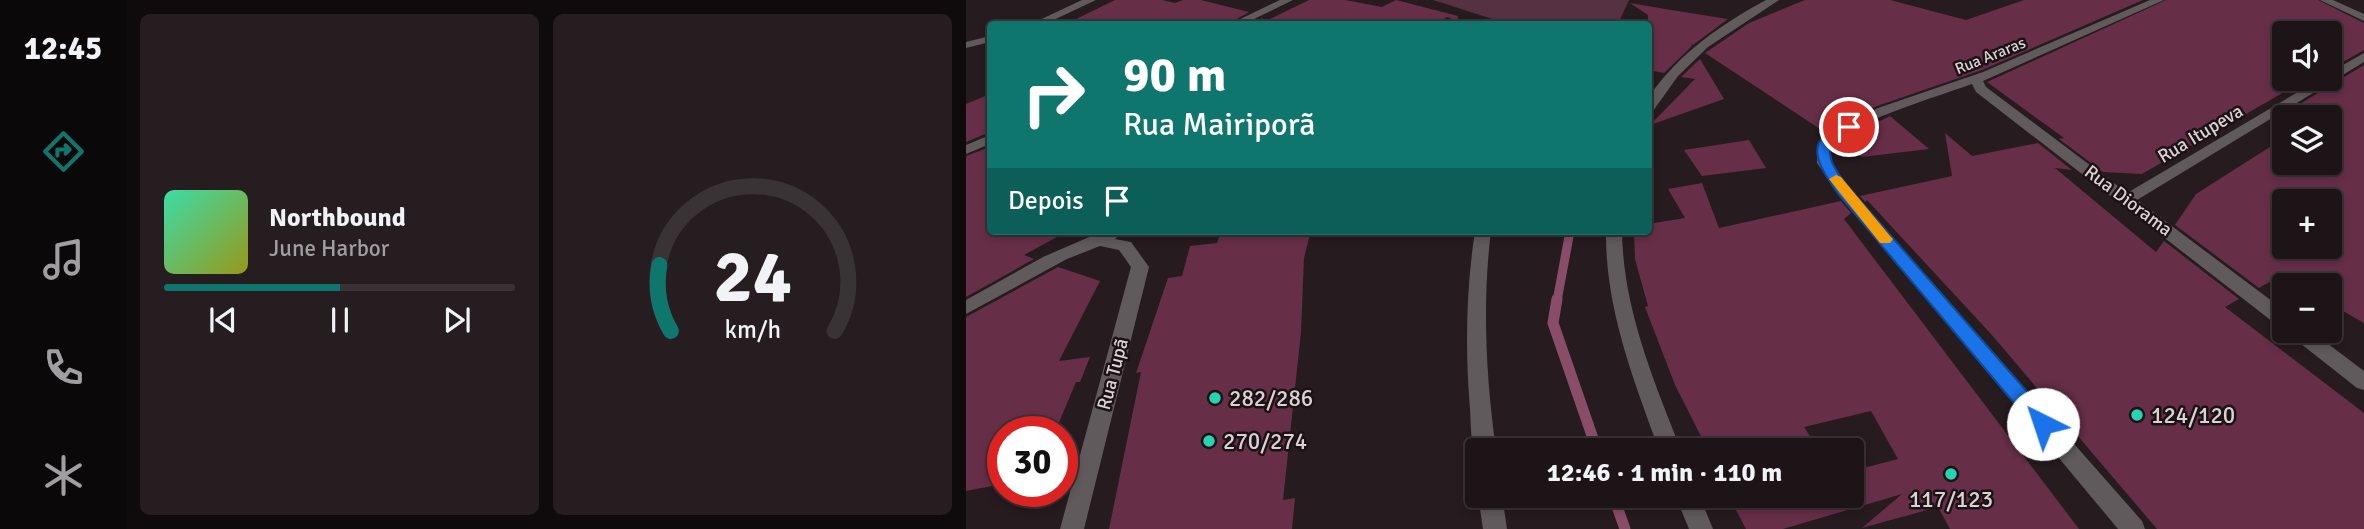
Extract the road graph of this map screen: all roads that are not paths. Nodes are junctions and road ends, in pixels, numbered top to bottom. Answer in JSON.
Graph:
{"nodes":[{"id":1,"x":1091,"y":0,"type":"edge"},
{"id":2,"x":1288,"y":0,"type":"edge"},
{"id":3,"x":1774,"y":0,"type":"edge"},
{"id":4,"x":2159,"y":0,"type":"edge"},
{"id":5,"x":2325,"y":0,"type":"edge"},
{"id":6,"x":2364,"y":18,"type":"edge"},
{"id":7,"x":1044,"y":21,"type":"edge"},
{"id":8,"x":1242,"y":21,"type":"edge"},
{"id":9,"x":987,"y":40,"type":"edge"},
{"id":10,"x":966,"y":45,"type":"edge"},
{"id":11,"x":2364,"y":57,"type":"edge"},
{"id":12,"x":2342,"y":70,"type":"edge"},
{"id":13,"x":1976,"y":80,"type":"junction"},
{"id":14,"x":2308,"y":91,"type":"edge"},
{"id":15,"x":1652,"y":101,"type":"edge"},
{"id":16,"x":987,"y":140,"type":"edge"},
{"id":17,"x":966,"y":150,"type":"edge"},
{"id":18,"x":2129,"y":199,"type":"junction"},
{"id":19,"x":1483,"y":235,"type":"edge"},
{"id":20,"x":1615,"y":235,"type":"edge"},
{"id":21,"x":1108,"y":236,"type":"edge"},
{"id":22,"x":966,"y":308,"type":"edge"},
{"id":23,"x":2272,"y":311,"type":"edge"},
{"id":24,"x":2314,"y":343,"type":"edge"},
{"id":25,"x":2364,"y":382,"type":"edge"},
{"id":26,"x":1484,"y":438,"type":"edge"},
{"id":27,"x":1666,"y":438,"type":"edge"},
{"id":28,"x":1492,"y":508,"type":"edge"},
{"id":29,"x":1692,"y":508,"type":"edge"},
{"id":30,"x":1072,"y":529,"type":"edge"},
{"id":31,"x":1494,"y":529,"type":"edge"},
{"id":32,"x":1701,"y":529,"type":"edge"},
{"id":33,"x":2133,"y":529,"type":"edge"}],
"edges":[{"from":1,"to":7,"type":"street"},
{"from":2,"to":8,"type":"street"},
{"from":3,"to":15,"type":"street"},
{"from":4,"to":13,"type":"street","name":"Rua Araras"},
{"from":5,"to":6,"type":"street"},
{"from":9,"to":10,"type":"street"},
{"from":11,"to":12,"type":"street","name":"Rua Itupeva"},
{"from":13,"to":18,"type":"street","name":"Rua Diorama"},
{"from":13,"to":33,"type":"street","name":"Rua Araras"},
{"from":14,"to":18,"type":"street","name":"Rua Itupeva"},
{"from":16,"to":17,"type":"street"},
{"from":18,"to":23,"type":"street","name":"Rua Diorama"},
{"from":19,"to":26,"type":"street"},
{"from":20,"to":27,"type":"street"},
{"from":21,"to":22,"type":"street"},
{"from":21,"to":30,"type":"street","name":"Rua Tupã"},
{"from":24,"to":25,"type":"street"},
{"from":28,"to":31,"type":"street"},
{"from":29,"to":32,"type":"street"}]}
